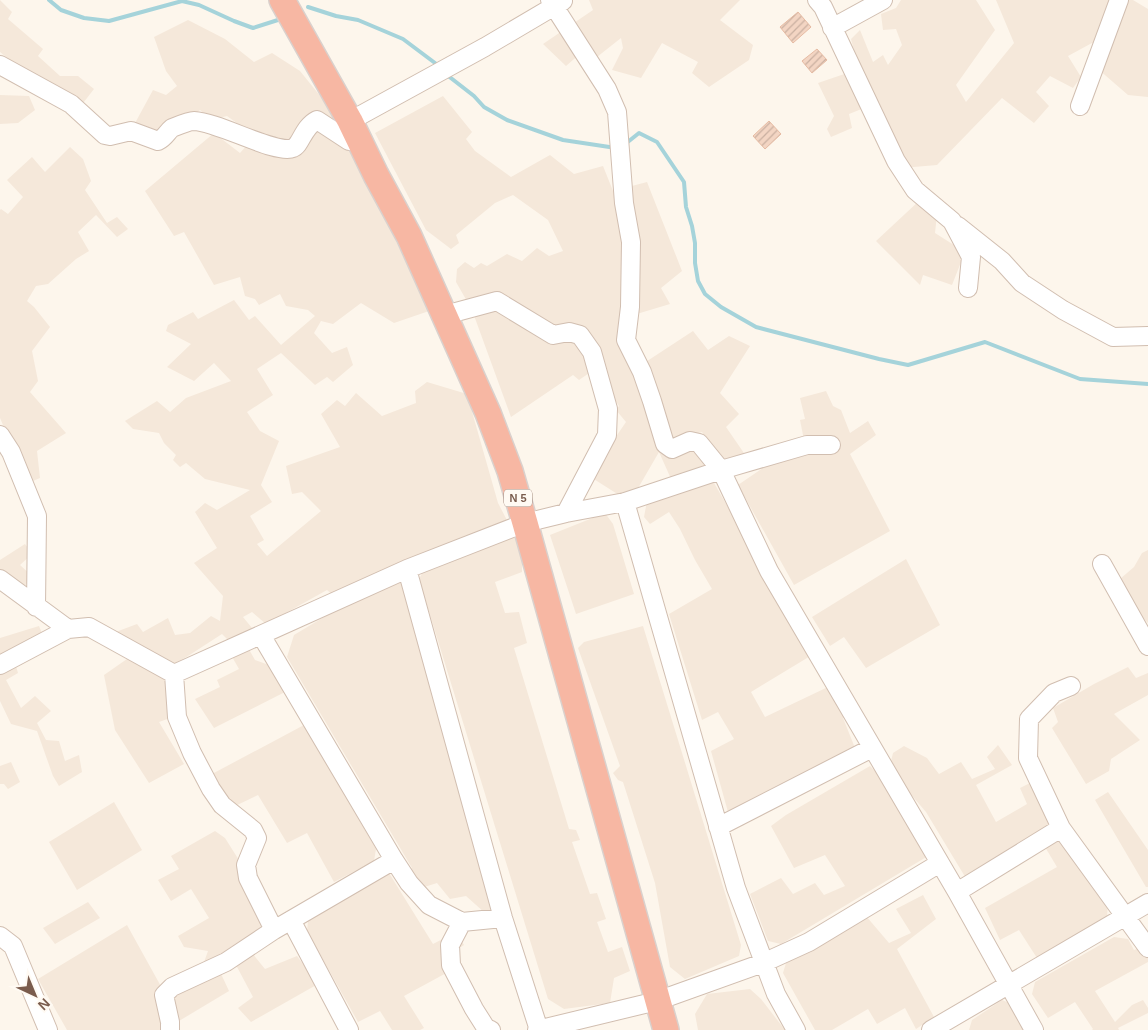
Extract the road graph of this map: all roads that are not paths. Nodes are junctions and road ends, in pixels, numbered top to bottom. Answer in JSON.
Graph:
{"nodes":[{"id":1,"x":282,"y":0,"type":"edge"},
{"id":2,"x":817,"y":0,"type":"edge"},
{"id":3,"x":883,"y":0,"type":"edge"},
{"id":4,"x":1119,"y":0,"type":"edge"},
{"id":5,"x":556,"y":2,"type":"edge"},
{"id":6,"x":832,"y":28,"type":"junction"},
{"id":7,"x":0,"y":65,"type":"edge"},
{"id":8,"x":1080,"y":106,"type":"dead end"},
{"id":9,"x":353,"y":128,"type":"junction"},
{"id":10,"x":952,"y":221,"type":"junction"},
{"id":11,"x":968,"y":288,"type":"dead end"},
{"id":12,"x":445,"y":315,"type":"junction"},
{"id":13,"x":1148,"y":336,"type":"edge"},
{"id":14,"x":0,"y":435,"type":"edge"},
{"id":15,"x":831,"y":445,"type":"dead end"},
{"id":16,"x":721,"y":470,"type":"junction"},
{"id":17,"x":625,"y":502,"type":"junction"},
{"id":18,"x":566,"y":513,"type":"junction"},
{"id":19,"x":525,"y":523,"type":"junction"},
{"id":20,"x":1102,"y":564,"type":"dead end"},
{"id":21,"x":407,"y":569,"type":"junction"},
{"id":22,"x":0,"y":579,"type":"edge"},
{"id":23,"x":36,"y":607,"type":"junction"},
{"id":24,"x":68,"y":629,"type":"junction"},
{"id":25,"x":261,"y":636,"type":"junction"},
{"id":26,"x":1148,"y":646,"type":"edge"},
{"id":27,"x":0,"y":665,"type":"edge"},
{"id":28,"x":174,"y":674,"type":"junction"},
{"id":29,"x":1071,"y":686,"type":"dead end"},
{"id":30,"x":872,"y":748,"type":"junction"},
{"id":31,"x":718,"y":827,"type":"junction"},
{"id":32,"x":1061,"y":828,"type":"junction"},
{"id":33,"x":394,"y":860,"type":"junction"},
{"id":34,"x":940,"y":863,"type":"junction"},
{"id":35,"x":957,"y":892,"type":"junction"},
{"id":36,"x":1148,"y":903,"type":"edge"},
{"id":37,"x":1124,"y":917,"type":"junction"},
{"id":38,"x":503,"y":918,"type":"junction"},
{"id":39,"x":291,"y":920,"type":"junction"},
{"id":40,"x":462,"y":922,"type":"junction"},
{"id":41,"x":274,"y":930,"type":"junction"},
{"id":42,"x":0,"y":936,"type":"edge"},
{"id":43,"x":1148,"y":948,"type":"edge"},
{"id":44,"x":763,"y":963,"type":"junction"},
{"id":45,"x":1009,"y":985,"type":"junction"},
{"id":46,"x":657,"y":1001,"type":"junction"},
{"id":47,"x":940,"y":1028,"type":"edge"},
{"id":48,"x":48,"y":1030,"type":"edge"},
{"id":49,"x":170,"y":1030,"type":"edge"},
{"id":50,"x":349,"y":1030,"type":"edge"},
{"id":51,"x":491,"y":1030,"type":"edge"},
{"id":52,"x":538,"y":1030,"type":"edge"},
{"id":53,"x":666,"y":1030,"type":"edge"},
{"id":54,"x":796,"y":1030,"type":"edge"},
{"id":55,"x":1034,"y":1030,"type":"edge"}],
"edges":[{"from":1,"to":9,"type":"highway","number":"N 5"},
{"from":2,"to":6,"type":"street"},
{"from":3,"to":6,"type":"street"},
{"from":4,"to":8,"type":"street"},
{"from":5,"to":9,"type":"street"},
{"from":5,"to":16,"type":"street"},
{"from":6,"to":10,"type":"street"},
{"from":7,"to":9,"type":"street"},
{"from":9,"to":12,"type":"highway","number":"N 5"},
{"from":10,"to":11,"type":"street"},
{"from":10,"to":13,"type":"street"},
{"from":12,"to":18,"type":"street"},
{"from":12,"to":19,"type":"highway","number":"N 5"},
{"from":14,"to":23,"type":"street"},
{"from":15,"to":16,"type":"street"},
{"from":16,"to":17,"type":"street"},
{"from":16,"to":30,"type":"street"},
{"from":17,"to":18,"type":"street"},
{"from":17,"to":31,"type":"street"},
{"from":18,"to":19,"type":"street"},
{"from":19,"to":21,"type":"street"},
{"from":19,"to":46,"type":"highway","number":"N 5"},
{"from":20,"to":26,"type":"street"},
{"from":21,"to":25,"type":"street"},
{"from":21,"to":38,"type":"street"},
{"from":22,"to":23,"type":"street"},
{"from":23,"to":24,"type":"street"},
{"from":24,"to":27,"type":"street"},
{"from":24,"to":28,"type":"street"},
{"from":25,"to":28,"type":"street"},
{"from":25,"to":33,"type":"street"},
{"from":28,"to":41,"type":"street"},
{"from":29,"to":32,"type":"street"},
{"from":30,"to":31,"type":"street"},
{"from":30,"to":34,"type":"street"},
{"from":31,"to":44,"type":"street"},
{"from":32,"to":35,"type":"street"},
{"from":32,"to":37,"type":"street"},
{"from":33,"to":39,"type":"street"},
{"from":33,"to":40,"type":"street"},
{"from":34,"to":35,"type":"street"},
{"from":34,"to":44,"type":"street"},
{"from":35,"to":45,"type":"street"},
{"from":36,"to":37,"type":"street"},
{"from":37,"to":43,"type":"street"},
{"from":37,"to":45,"type":"street"},
{"from":38,"to":40,"type":"street"},
{"from":38,"to":52,"type":"street"},
{"from":39,"to":41,"type":"street"},
{"from":39,"to":50,"type":"street"},
{"from":40,"to":51,"type":"street"},
{"from":41,"to":49,"type":"street"},
{"from":42,"to":48,"type":"street"},
{"from":44,"to":46,"type":"street"},
{"from":44,"to":54,"type":"street"},
{"from":45,"to":47,"type":"street"},
{"from":45,"to":55,"type":"street"},
{"from":46,"to":52,"type":"street"},
{"from":46,"to":53,"type":"highway","number":"N 5"}]}
